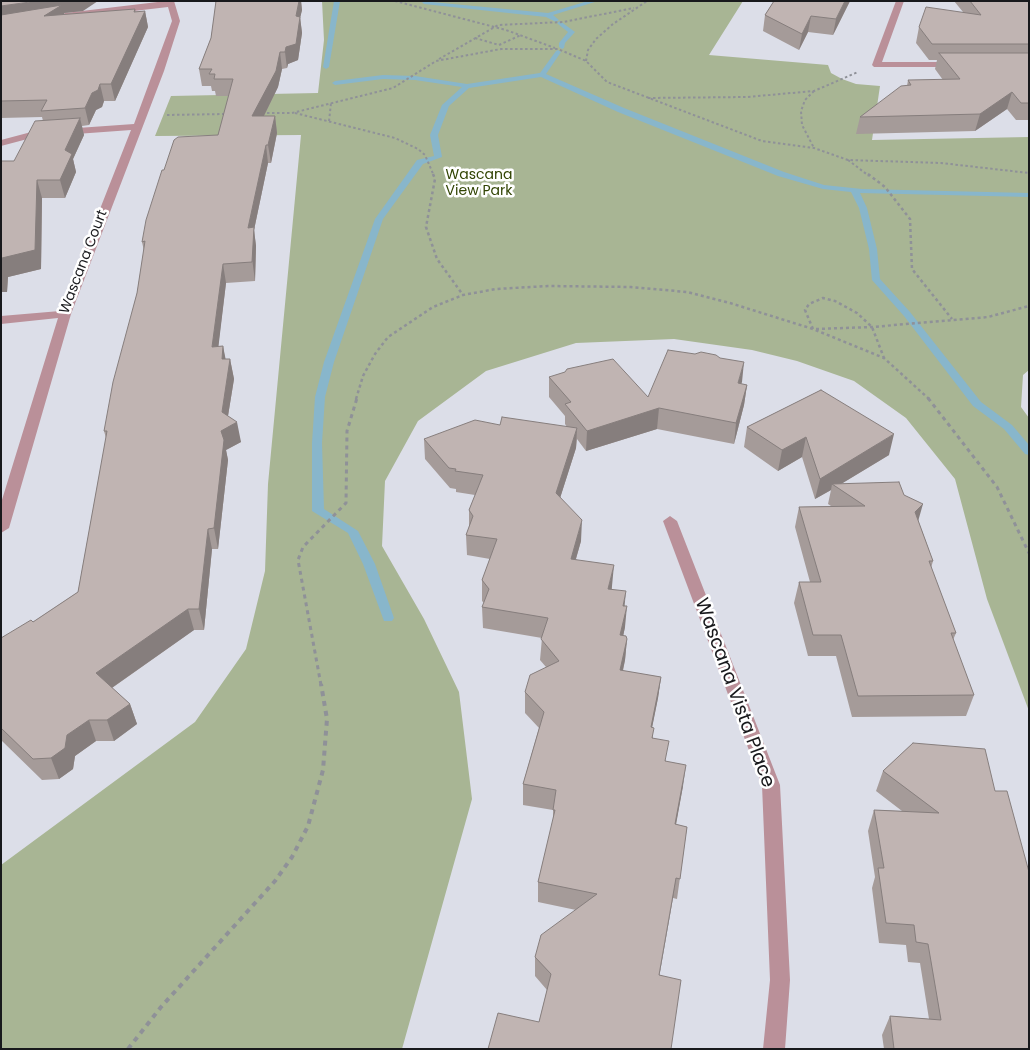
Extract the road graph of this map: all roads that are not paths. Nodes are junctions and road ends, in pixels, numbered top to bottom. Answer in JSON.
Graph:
{"nodes":[{"id":1,"x":900,"y":1,"type":"edge"},
{"id":2,"x":170,"y":3,"type":"edge"},
{"id":3,"x":57,"y":18,"type":"edge"},
{"id":4,"x":972,"y":65,"type":"edge"},
{"id":5,"x":136,"y":127,"type":"junction"},
{"id":6,"x":1,"y":143,"type":"edge"},
{"id":7,"x":64,"y":314,"type":"junction"},
{"id":8,"x":1,"y":320,"type":"edge"},
{"id":9,"x":670,"y":521,"type":"dead end"},
{"id":10,"x":1,"y":528,"type":"edge"},
{"id":11,"x":774,"y":1049,"type":"edge"}],
"edges":[{"from":1,"to":4,"type":"street"},
{"from":2,"to":3,"type":"street"},
{"from":2,"to":5,"type":"street","name":"Wascana Court"},
{"from":5,"to":6,"type":"street"},
{"from":5,"to":7,"type":"street","name":"Wascana Court"},
{"from":7,"to":8,"type":"street"},
{"from":7,"to":10,"type":"street","name":"Wascana Court"},
{"from":9,"to":11,"type":"street","name":"Wascana Vista Place"}]}
